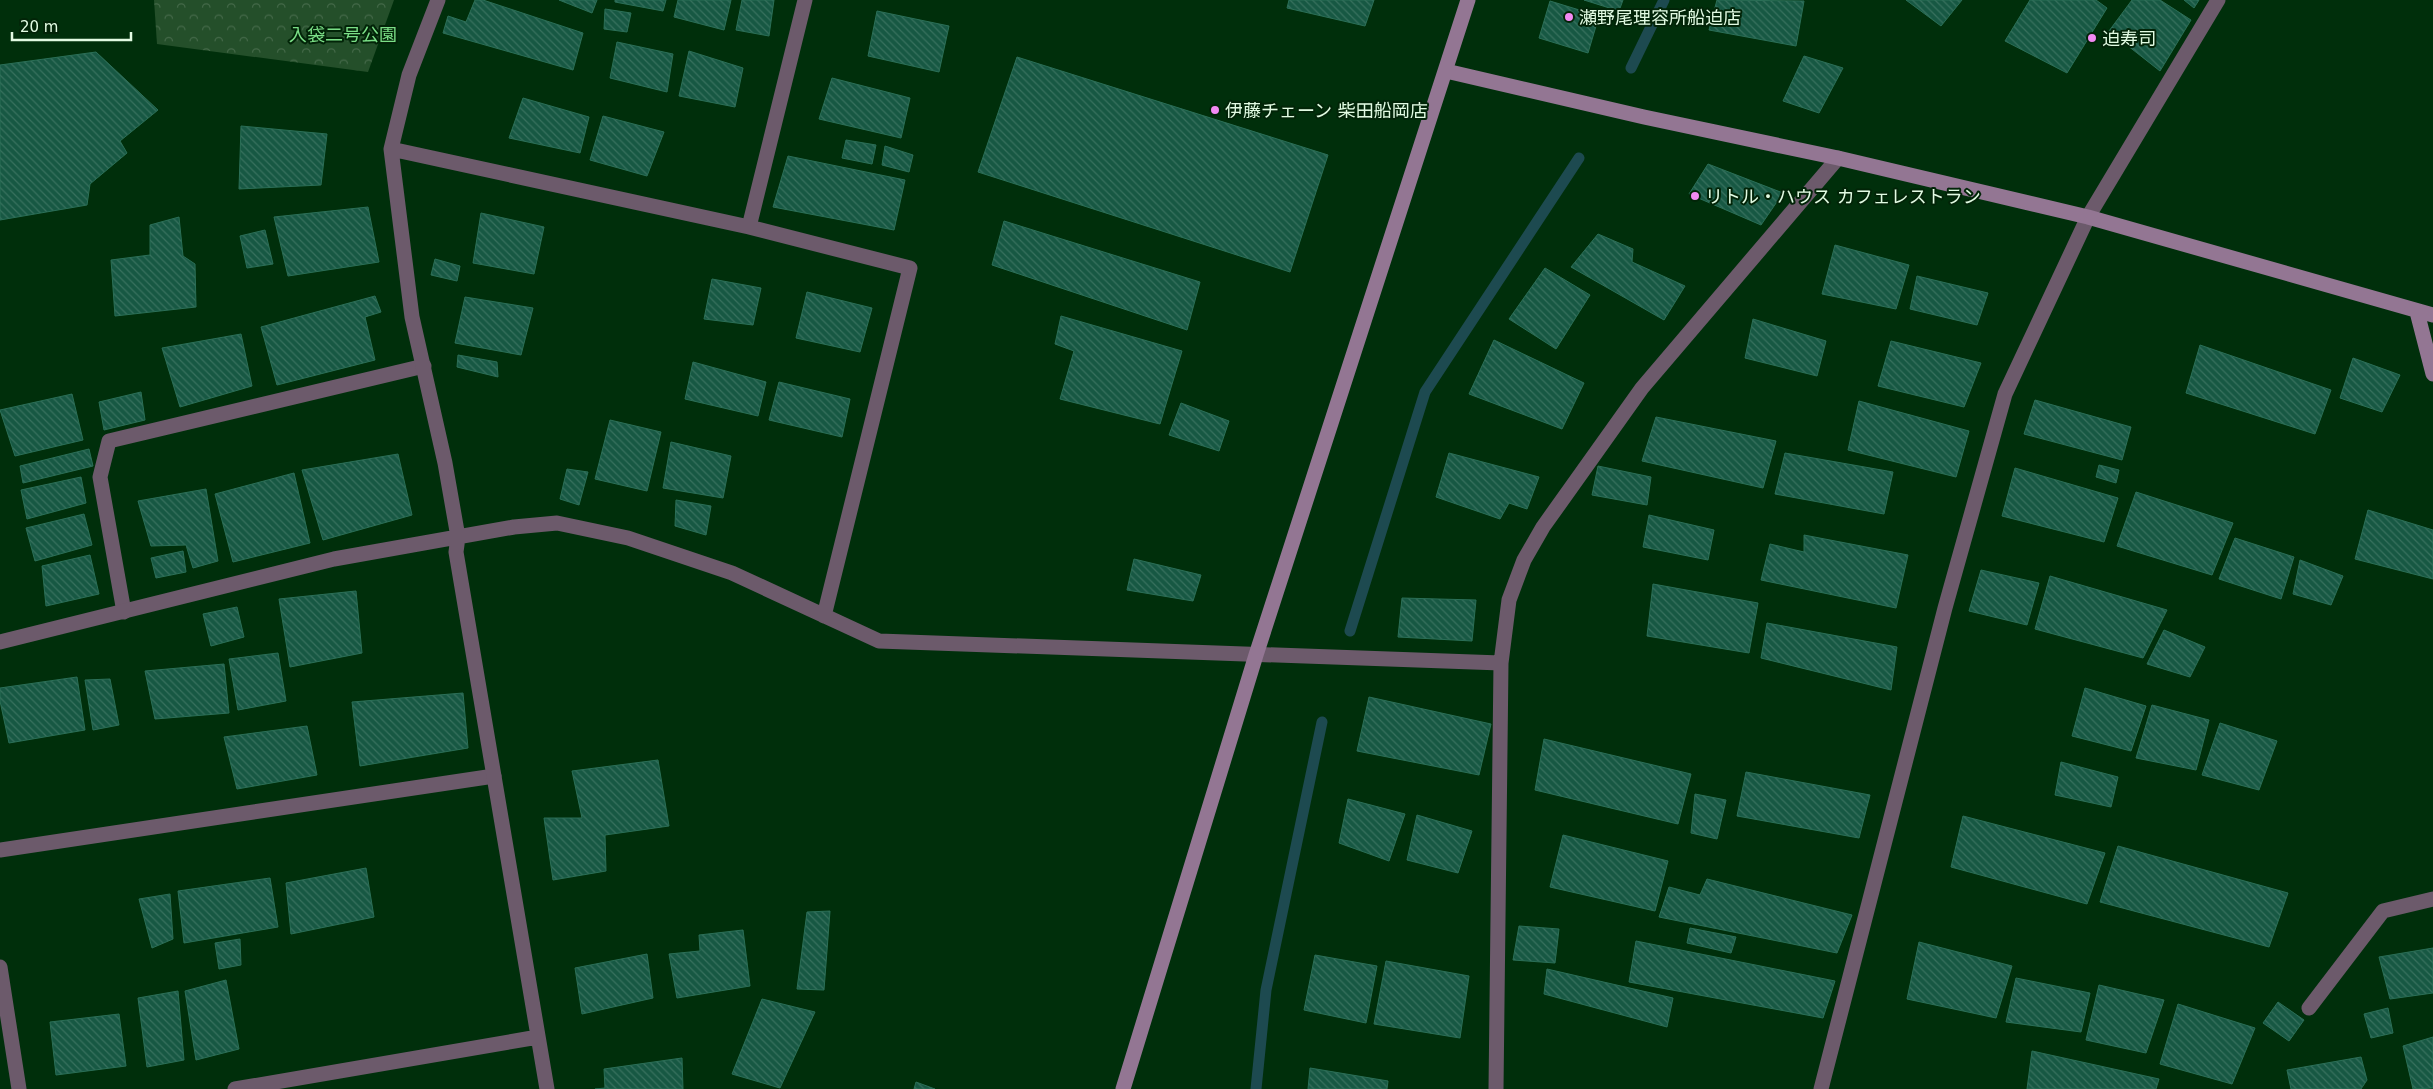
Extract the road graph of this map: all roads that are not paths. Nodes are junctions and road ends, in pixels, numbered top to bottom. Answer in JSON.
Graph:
{"nodes":[{"id":1,"x":438,"y":0,"type":"edge"},
{"id":2,"x":805,"y":0,"type":"edge"},
{"id":3,"x":1468,"y":0,"type":"edge"},
{"id":4,"x":2218,"y":0,"type":"edge"},
{"id":5,"x":1446,"y":71,"type":"junction"},
{"id":6,"x":391,"y":149,"type":"junction"},
{"id":7,"x":1838,"y":158,"type":"junction"},
{"id":8,"x":2088,"y":216,"type":"junction"},
{"id":9,"x":749,"y":227,"type":"junction"},
{"id":10,"x":2417,"y":312,"type":"junction"},
{"id":11,"x":2433,"y":315,"type":"edge"},
{"id":12,"x":424,"y":366,"type":"junction"},
{"id":13,"x":2433,"y":374,"type":"edge"},
{"id":14,"x":458,"y":537,"type":"junction"},
{"id":15,"x":124,"y":612,"type":"junction"},
{"id":16,"x":824,"y":616,"type":"junction"},
{"id":17,"x":0,"y":642,"type":"edge"},
{"id":18,"x":1256,"y":655,"type":"junction"},
{"id":19,"x":1501,"y":663,"type":"junction"},
{"id":20,"x":494,"y":776,"type":"junction"},
{"id":21,"x":0,"y":850,"type":"edge"},
{"id":22,"x":2433,"y":899,"type":"edge"},
{"id":23,"x":0,"y":966,"type":"edge"},
{"id":24,"x":2309,"y":1008,"type":"dead end"},
{"id":25,"x":538,"y":1036,"type":"junction"},
{"id":26,"x":288,"y":1085,"type":"edge"},
{"id":27,"x":19,"y":1089,"type":"edge"},
{"id":28,"x":235,"y":1089,"type":"edge"},
{"id":29,"x":547,"y":1089,"type":"edge"},
{"id":30,"x":1123,"y":1089,"type":"edge"},
{"id":31,"x":1496,"y":1089,"type":"edge"},
{"id":32,"x":1821,"y":1089,"type":"edge"}],
"edges":[{"from":1,"to":6,"type":"street"},
{"from":2,"to":9,"type":"street"},
{"from":3,"to":5,"type":"street"},
{"from":4,"to":8,"type":"street"},
{"from":5,"to":7,"type":"street"},
{"from":5,"to":18,"type":"street"},
{"from":6,"to":9,"type":"street"},
{"from":6,"to":12,"type":"street"},
{"from":7,"to":8,"type":"street"},
{"from":7,"to":19,"type":"street"},
{"from":8,"to":10,"type":"street"},
{"from":8,"to":32,"type":"street"},
{"from":9,"to":16,"type":"street"},
{"from":10,"to":11,"type":"street"},
{"from":10,"to":13,"type":"street"},
{"from":12,"to":14,"type":"street"},
{"from":12,"to":15,"type":"street"},
{"from":14,"to":15,"type":"street"},
{"from":14,"to":16,"type":"street"},
{"from":14,"to":20,"type":"street"},
{"from":15,"to":17,"type":"street"},
{"from":16,"to":18,"type":"street"},
{"from":18,"to":19,"type":"street"},
{"from":18,"to":30,"type":"street"},
{"from":19,"to":31,"type":"street"},
{"from":20,"to":21,"type":"street"},
{"from":20,"to":25,"type":"street"},
{"from":22,"to":24,"type":"street"},
{"from":23,"to":27,"type":"street"},
{"from":25,"to":26,"type":"street"},
{"from":25,"to":29,"type":"street"},
{"from":26,"to":28,"type":"street"}]}
